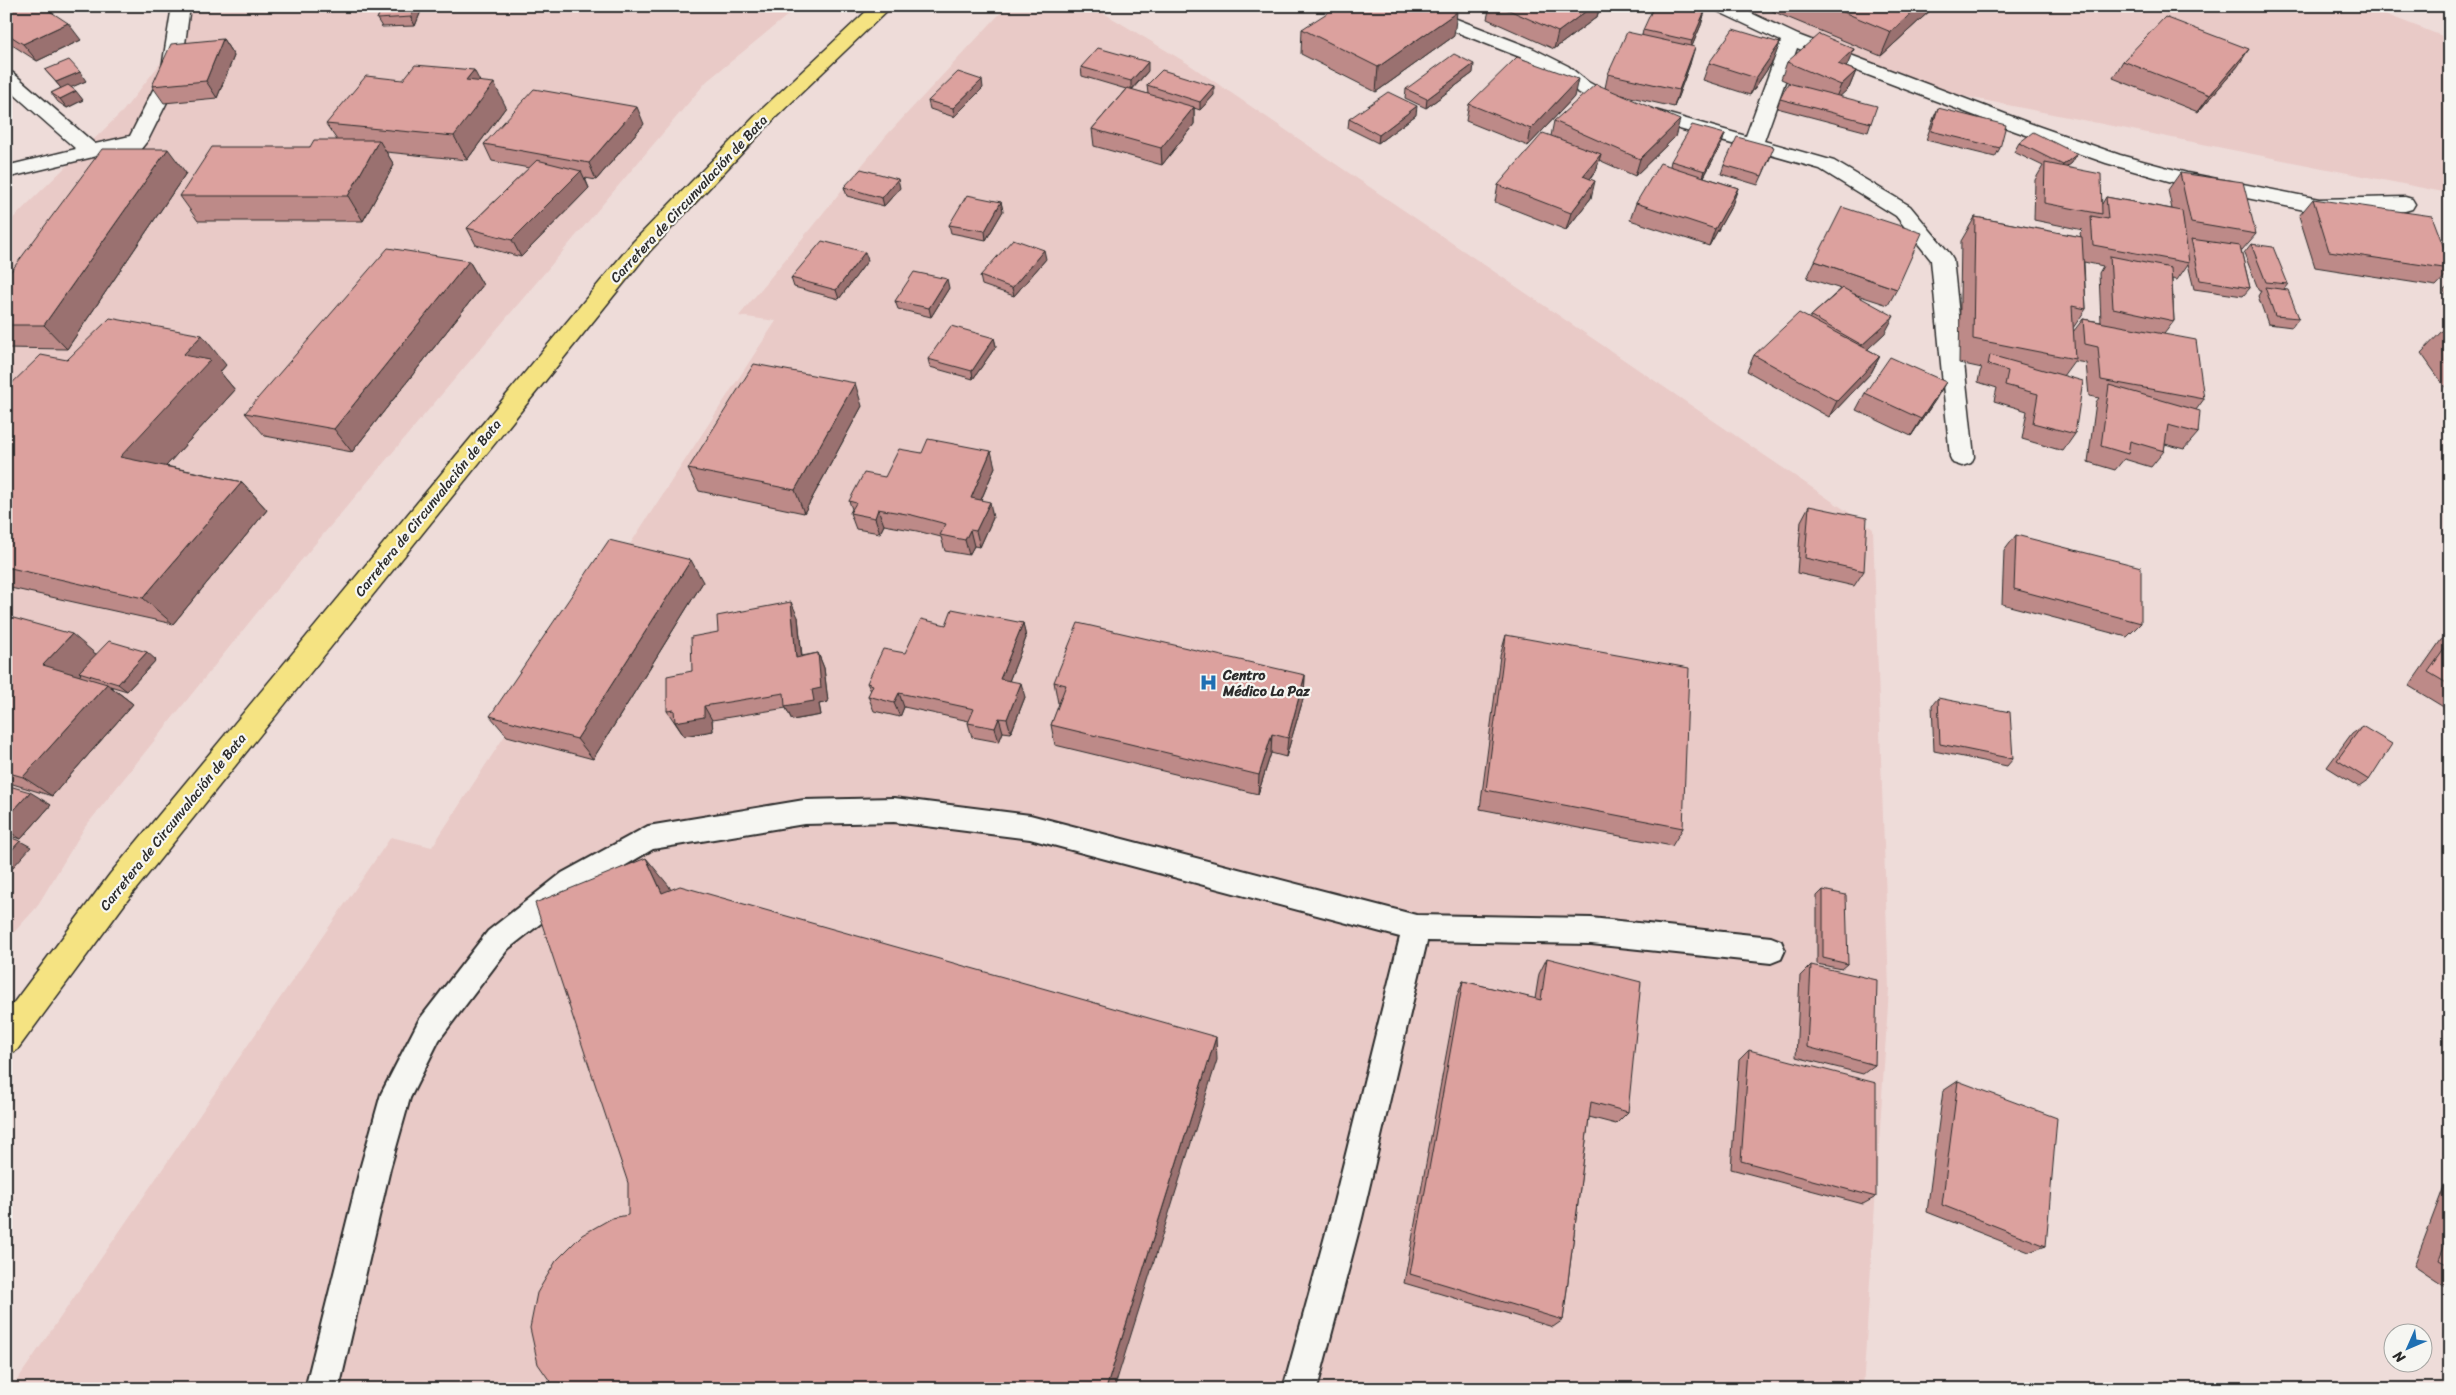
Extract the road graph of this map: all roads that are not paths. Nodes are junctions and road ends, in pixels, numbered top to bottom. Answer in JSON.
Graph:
{"nodes":[{"id":1,"x":181,"y":6,"type":"edge"},
{"id":2,"x":883,"y":6,"type":"edge"},
{"id":3,"x":1406,"y":6,"type":"edge"},
{"id":4,"x":1721,"y":6,"type":"edge"},
{"id":5,"x":1791,"y":39,"type":"junction"},
{"id":6,"x":6,"y":78,"type":"edge"},
{"id":7,"x":138,"y":140,"type":"junction"},
{"id":8,"x":1753,"y":145,"type":"junction"},
{"id":9,"x":91,"y":151,"type":"junction"},
{"id":10,"x":6,"y":172,"type":"edge"},
{"id":11,"x":92,"y":196,"type":"edge"},
{"id":12,"x":2405,"y":204,"type":"dead end"},
{"id":13,"x":1962,"y":457,"type":"dead end"},
{"id":14,"x":1416,"y":928,"type":"junction"},
{"id":15,"x":1772,"y":950,"type":"dead end"},
{"id":16,"x":6,"y":1039,"type":"edge"},
{"id":17,"x":322,"y":1389,"type":"edge"},
{"id":18,"x":1300,"y":1389,"type":"edge"}],
"edges":[{"from":1,"to":7,"type":"street"},
{"from":2,"to":16,"type":"main road","name":"Carretera de Circunvalación de Bata"},
{"from":3,"to":8,"type":"street"},
{"from":4,"to":5,"type":"street"},
{"from":5,"to":8,"type":"street"},
{"from":5,"to":12,"type":"street"},
{"from":6,"to":9,"type":"street"},
{"from":7,"to":9,"type":"street"},
{"from":7,"to":11,"type":"street"},
{"from":8,"to":13,"type":"street"},
{"from":9,"to":10,"type":"street"},
{"from":14,"to":15,"type":"lane"},
{"from":14,"to":17,"type":"lane"},
{"from":14,"to":18,"type":"lane"}]}
